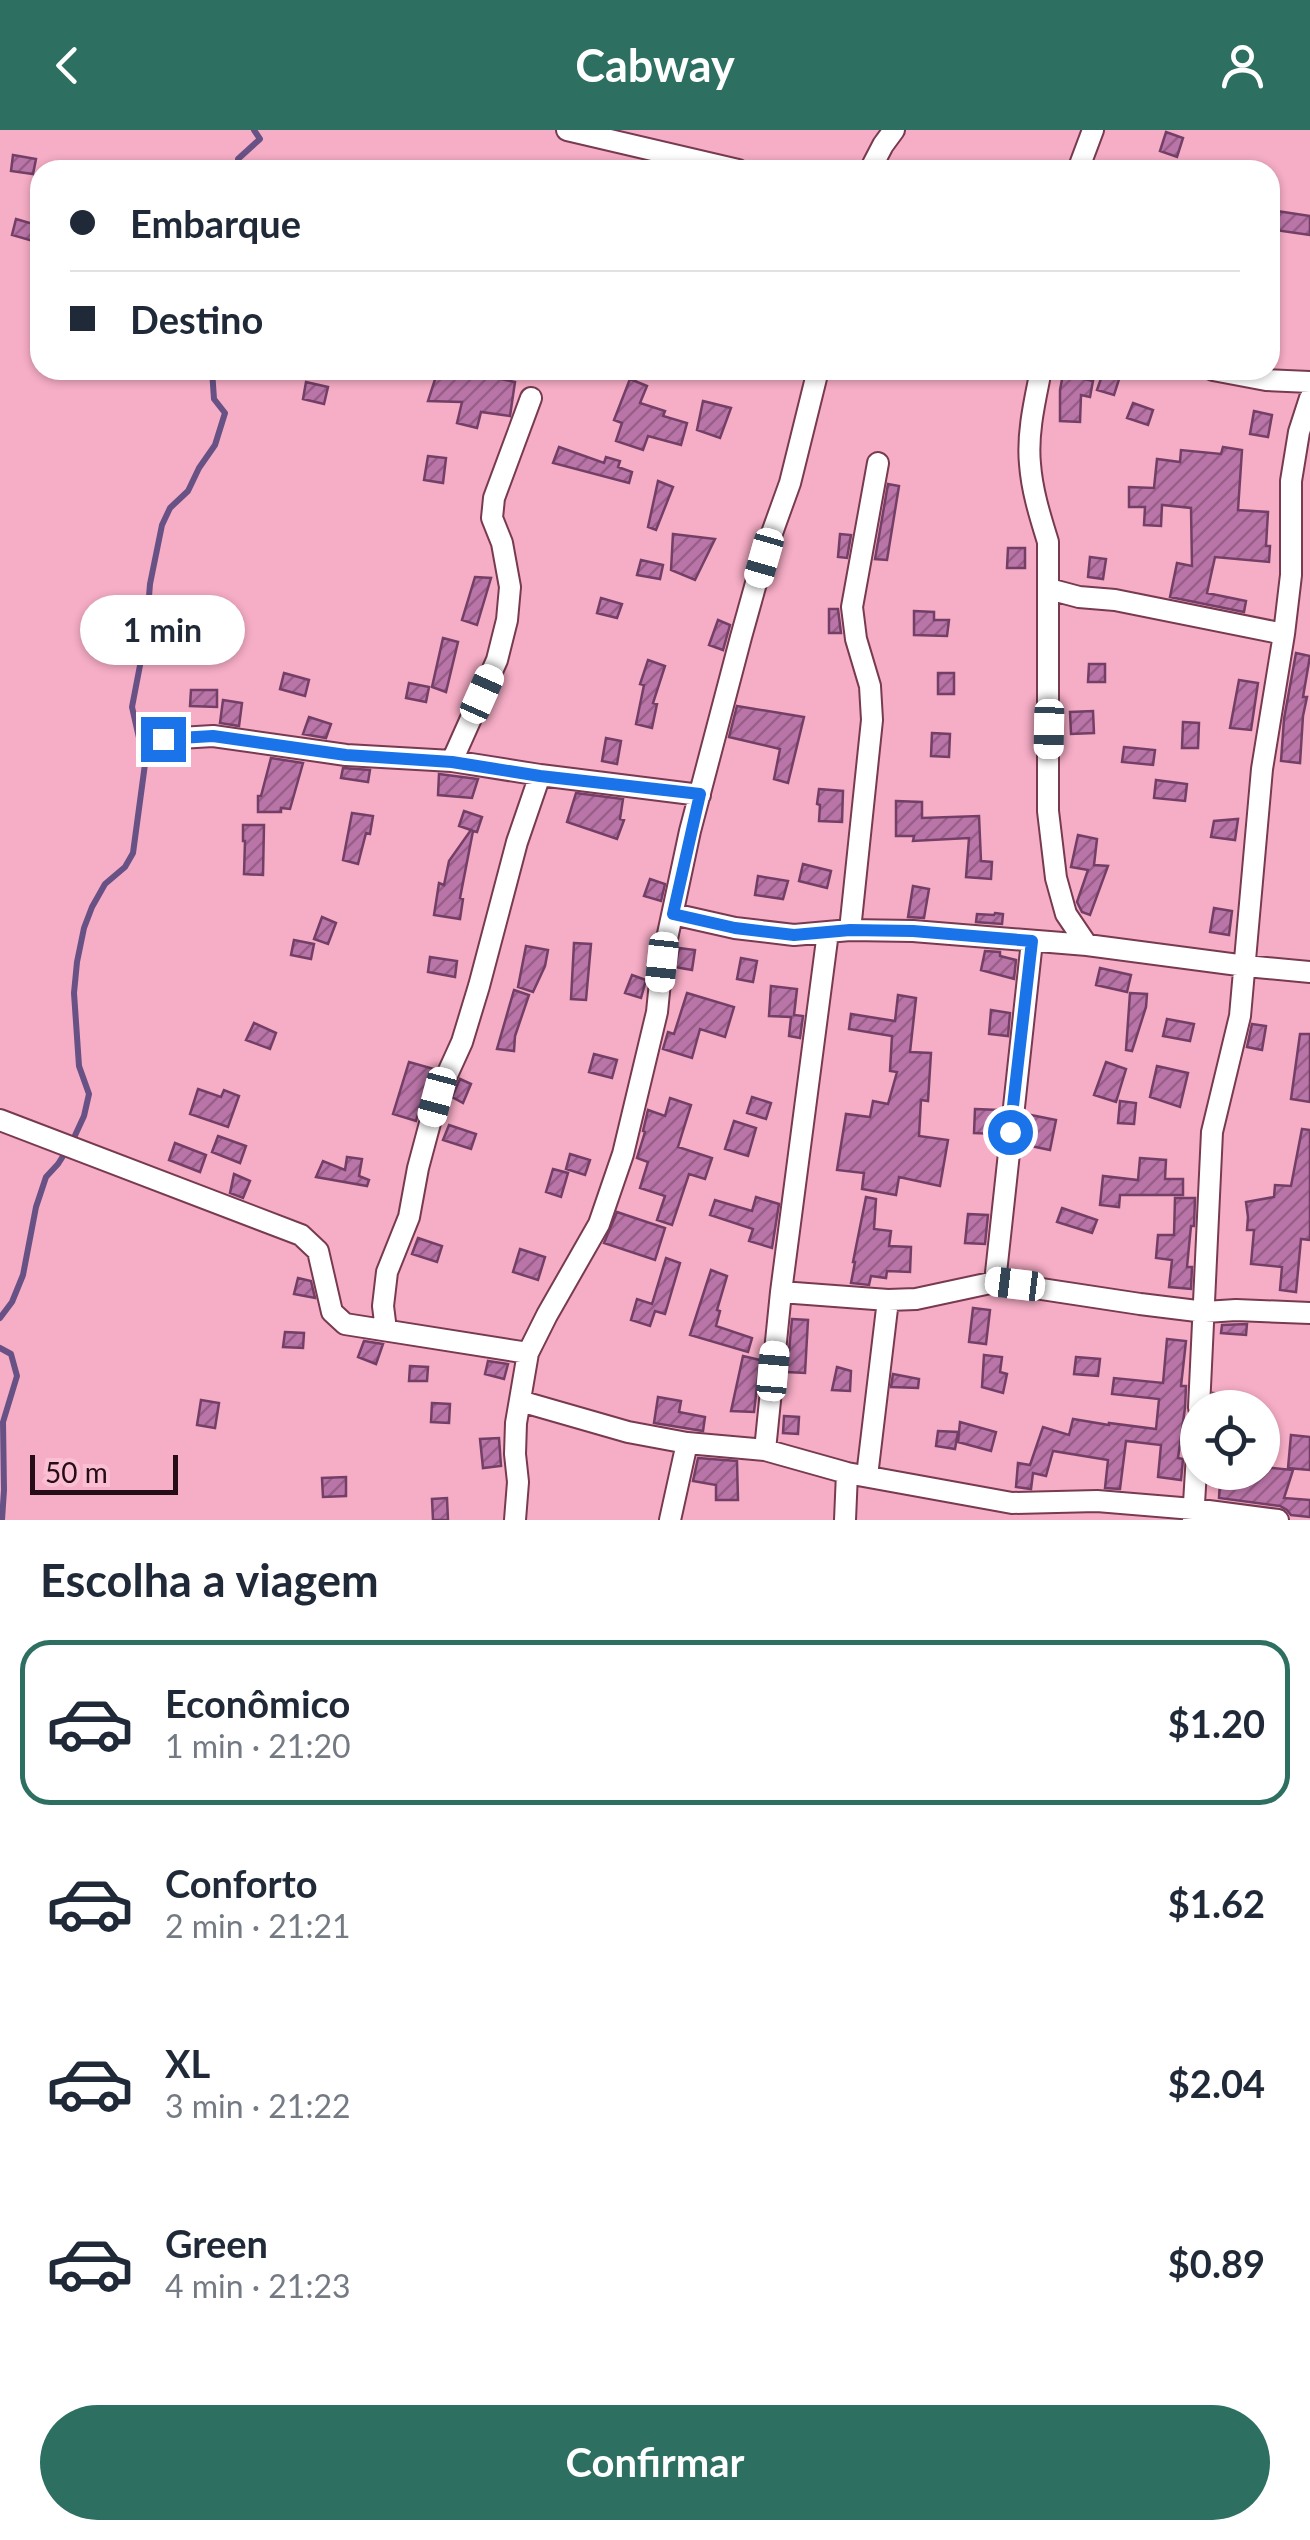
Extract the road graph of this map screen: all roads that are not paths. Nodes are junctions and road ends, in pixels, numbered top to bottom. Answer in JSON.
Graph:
{"nodes":[{"id":1,"x":567,"y":130,"type":"edge"},
{"id":2,"x":894,"y":130,"type":"edge"},
{"id":3,"x":1093,"y":130,"type":"edge"},
{"id":4,"x":695,"y":160,"type":"edge"},
{"id":5,"x":875,"y":160,"type":"edge"},
{"id":6,"x":1082,"y":160,"type":"edge"},
{"id":7,"x":816,"y":380,"type":"edge"},
{"id":8,"x":1040,"y":380,"type":"edge"},
{"id":9,"x":1266,"y":380,"type":"edge"},
{"id":10,"x":1310,"y":382,"type":"edge"},
{"id":11,"x":531,"y":398,"type":"dead end"},
{"id":12,"x":1310,"y":398,"type":"edge"},
{"id":13,"x":878,"y":464,"type":"dead end"},
{"id":14,"x":1049,"y":589,"type":"junction"},
{"id":15,"x":1284,"y":634,"type":"junction"},
{"id":16,"x":163,"y":739,"type":"dead end"},
{"id":17,"x":452,"y":762,"type":"junction"},
{"id":18,"x":540,"y":776,"type":"junction"},
{"id":19,"x":700,"y":794,"type":"junction"},
{"id":20,"x":673,"y":914,"type":"junction"},
{"id":21,"x":850,"y":930,"type":"junction"},
{"id":22,"x":828,"y":932,"type":"junction"},
{"id":23,"x":1032,"y":941,"type":"junction"},
{"id":24,"x":1088,"y":945,"type":"junction"},
{"id":25,"x":1246,"y":966,"type":"junction"},
{"id":26,"x":1310,"y":972,"type":"edge"},
{"id":27,"x":0,"y":1120,"type":"edge"},
{"id":28,"x":995,"y":1282,"type":"junction"},
{"id":29,"x":781,"y":1292,"type":"junction"},
{"id":30,"x":888,"y":1300,"type":"junction"},
{"id":31,"x":1205,"y":1312,"type":"junction"},
{"id":32,"x":1310,"y":1312,"type":"edge"},
{"id":33,"x":386,"y":1330,"type":"junction"},
{"id":34,"x":528,"y":1352,"type":"junction"},
{"id":35,"x":1200,"y":1390,"type":"edge"},
{"id":36,"x":520,"y":1401,"type":"junction"},
{"id":37,"x":687,"y":1443,"type":"junction"},
{"id":38,"x":766,"y":1450,"type":"junction"},
{"id":39,"x":857,"y":1474,"type":"junction"},
{"id":40,"x":1195,"y":1490,"type":"edge"},
{"id":41,"x":1096,"y":1511,"type":"edge"},
{"id":42,"x":1193,"y":1515,"type":"edge"},
{"id":43,"x":516,"y":1520,"type":"edge"},
{"id":44,"x":670,"y":1520,"type":"edge"},
{"id":45,"x":845,"y":1520,"type":"edge"},
{"id":46,"x":1278,"y":1520,"type":"edge"}],
"edges":[{"from":1,"to":4,"type":"street"},
{"from":2,"to":5,"type":"street"},
{"from":3,"to":6,"type":"street"},
{"from":7,"to":19,"type":"street"},
{"from":8,"to":14,"type":"street"},
{"from":9,"to":10,"type":"street"},
{"from":11,"to":17,"type":"street"},
{"from":12,"to":15,"type":"street"},
{"from":13,"to":21,"type":"street"},
{"from":14,"to":15,"type":"street"},
{"from":14,"to":24,"type":"street"},
{"from":15,"to":25,"type":"street"},
{"from":16,"to":17,"type":"street"},
{"from":17,"to":18,"type":"street"},
{"from":18,"to":19,"type":"street"},
{"from":18,"to":33,"type":"street"},
{"from":19,"to":20,"type":"street"},
{"from":20,"to":22,"type":"street"},
{"from":20,"to":34,"type":"street"},
{"from":21,"to":22,"type":"street"},
{"from":21,"to":23,"type":"street"},
{"from":22,"to":29,"type":"street"},
{"from":23,"to":24,"type":"street"},
{"from":23,"to":28,"type":"street"},
{"from":24,"to":25,"type":"street"},
{"from":25,"to":26,"type":"street"},
{"from":25,"to":31,"type":"street"},
{"from":27,"to":33,"type":"street"},
{"from":28,"to":30,"type":"street"},
{"from":28,"to":31,"type":"street"},
{"from":29,"to":30,"type":"street"},
{"from":29,"to":38,"type":"street"},
{"from":30,"to":39,"type":"street"},
{"from":31,"to":32,"type":"street"},
{"from":31,"to":35,"type":"street"},
{"from":33,"to":34,"type":"street"},
{"from":34,"to":36,"type":"street"},
{"from":36,"to":37,"type":"street"},
{"from":36,"to":43,"type":"street"},
{"from":37,"to":38,"type":"street"},
{"from":37,"to":44,"type":"street"},
{"from":38,"to":39,"type":"street"},
{"from":39,"to":41,"type":"street"},
{"from":39,"to":45,"type":"street"},
{"from":40,"to":42,"type":"street"},
{"from":41,"to":42,"type":"street"},
{"from":42,"to":46,"type":"street"}]}
